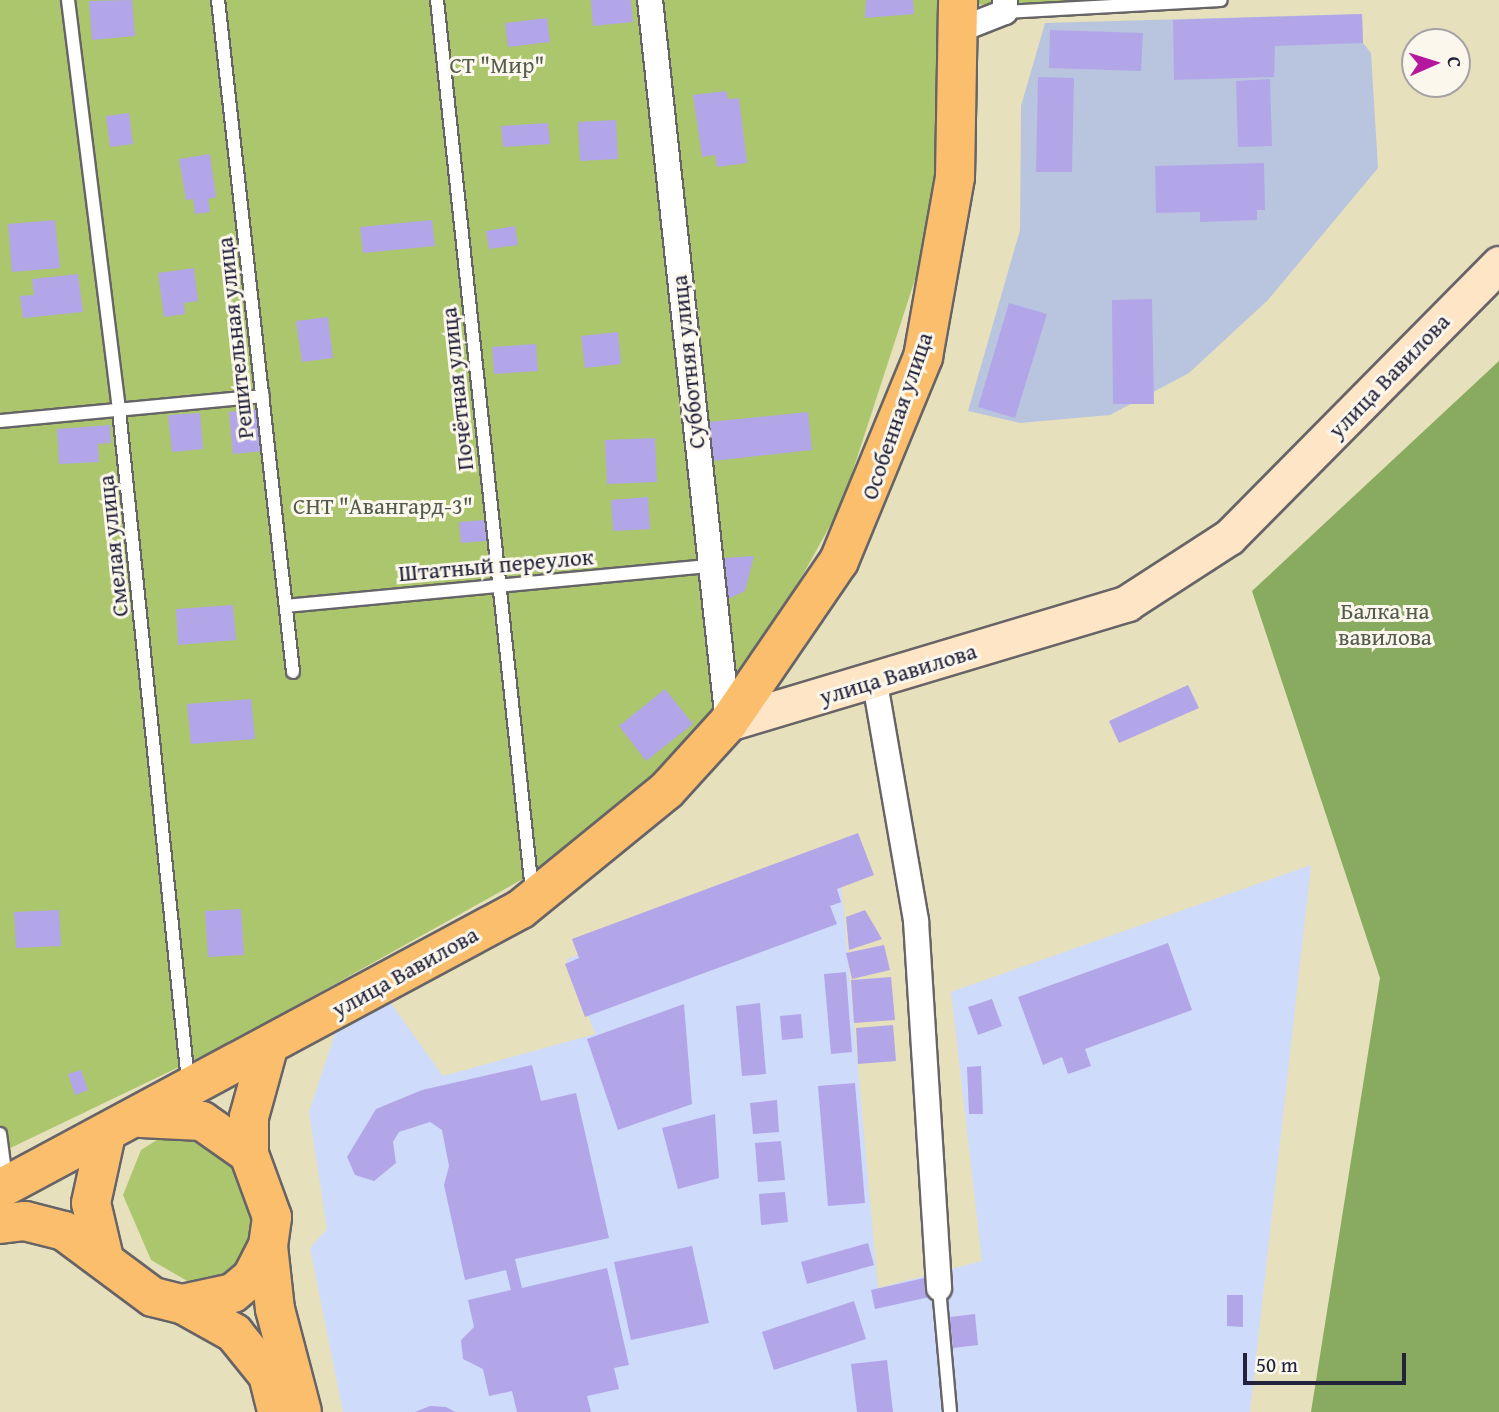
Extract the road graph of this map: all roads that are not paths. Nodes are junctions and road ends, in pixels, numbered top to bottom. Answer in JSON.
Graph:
{"nodes":[{"id":1,"x":68,"y":0,"type":"edge"},
{"id":2,"x":218,"y":0,"type":"edge"},
{"id":3,"x":438,"y":0,"type":"edge"},
{"id":4,"x":650,"y":0,"type":"edge"},
{"id":5,"x":1221,"y":0,"type":"edge"},
{"id":6,"x":1005,"y":6,"type":"edge"},
{"id":7,"x":958,"y":15,"type":"edge"},
{"id":8,"x":1499,"y":264,"type":"edge"},
{"id":9,"x":262,"y":396,"type":"junction"},
{"id":10,"x":119,"y":410,"type":"junction"},
{"id":11,"x":0,"y":421,"type":"edge"},
{"id":12,"x":710,"y":566,"type":"junction"},
{"id":13,"x":499,"y":586,"type":"junction"},
{"id":14,"x":286,"y":606,"type":"junction"},
{"id":15,"x":293,"y":672,"type":"dead end"},
{"id":16,"x":874,"y":683,"type":"junction"},
{"id":17,"x":728,"y":723,"type":"junction"},
{"id":18,"x":533,"y":900,"type":"junction"},
{"id":19,"x":268,"y":1048,"type":"junction"},
{"id":20,"x":189,"y":1089,"type":"junction"},
{"id":21,"x":119,"y":1126,"type":"junction"},
{"id":22,"x":0,"y":1134,"type":"edge"},
{"id":23,"x":249,"y":1154,"type":"junction"},
{"id":24,"x":3,"y":1187,"type":"edge"},
{"id":25,"x":0,"y":1224,"type":"edge"},
{"id":26,"x":268,"y":1247,"type":"junction"},
{"id":27,"x":103,"y":1254,"type":"junction"},
{"id":28,"x":939,"y":1288,"type":"joint"},
{"id":29,"x":182,"y":1304,"type":"junction"},
{"id":30,"x":277,"y":1412,"type":"edge"},
{"id":31,"x":302,"y":1412,"type":"edge"},
{"id":32,"x":950,"y":1412,"type":"edge"}],
"edges":[{"from":1,"to":10,"type":"lane","name":"Смелая улица"},
{"from":2,"to":9,"type":"lane","name":"Решительная улица"},
{"from":3,"to":13,"type":"lane","name":"Почётная улица"},
{"from":4,"to":12,"type":"street","name":"Субботняя улица"},
{"from":5,"to":6,"type":"lane"},
{"from":6,"to":7,"type":"street","name":"Особенная улица"},
{"from":7,"to":17,"type":"main road","name":"Особенная улица"},
{"from":8,"to":16,"type":"street","name":"улица Вавилова"},
{"from":9,"to":10,"type":"lane"},
{"from":9,"to":14,"type":"lane","name":"Решительная улица"},
{"from":10,"to":11,"type":"lane"},
{"from":10,"to":20,"type":"lane","name":"Смелая улица"},
{"from":12,"to":13,"type":"lane","name":"Штатный переулок"},
{"from":12,"to":17,"type":"street","name":"Субботняя улица"},
{"from":13,"to":14,"type":"lane","name":"Штатный переулок"},
{"from":13,"to":18,"type":"lane","name":"Почётная улица"},
{"from":14,"to":15,"type":"lane","name":"Решительная улица"},
{"from":16,"to":17,"type":"street","name":"улица Вавилова"},
{"from":16,"to":28,"type":"street"},
{"from":17,"to":18,"type":"main road","name":"улица Вавилова"},
{"from":18,"to":19,"type":"main road","name":"улица Вавилова"},
{"from":19,"to":20,"type":"main road","name":"улица Вавилова"},
{"from":19,"to":23,"type":"main road"},
{"from":20,"to":21,"type":"main road","name":"улица Вавилова"},
{"from":21,"to":23,"type":"main road","name":"улица Вавилова"},
{"from":21,"to":24,"type":"main road","name":"улица Вавилова"},
{"from":21,"to":27,"type":"main road"},
{"from":22,"to":24,"type":"lane"},
{"from":23,"to":26,"type":"main road"},
{"from":25,"to":27,"type":"main road"},
{"from":26,"to":29,"type":"main road"},
{"from":26,"to":31,"type":"main road"},
{"from":27,"to":29,"type":"main road"},
{"from":28,"to":32,"type":"lane"},
{"from":29,"to":30,"type":"main road"}]}
